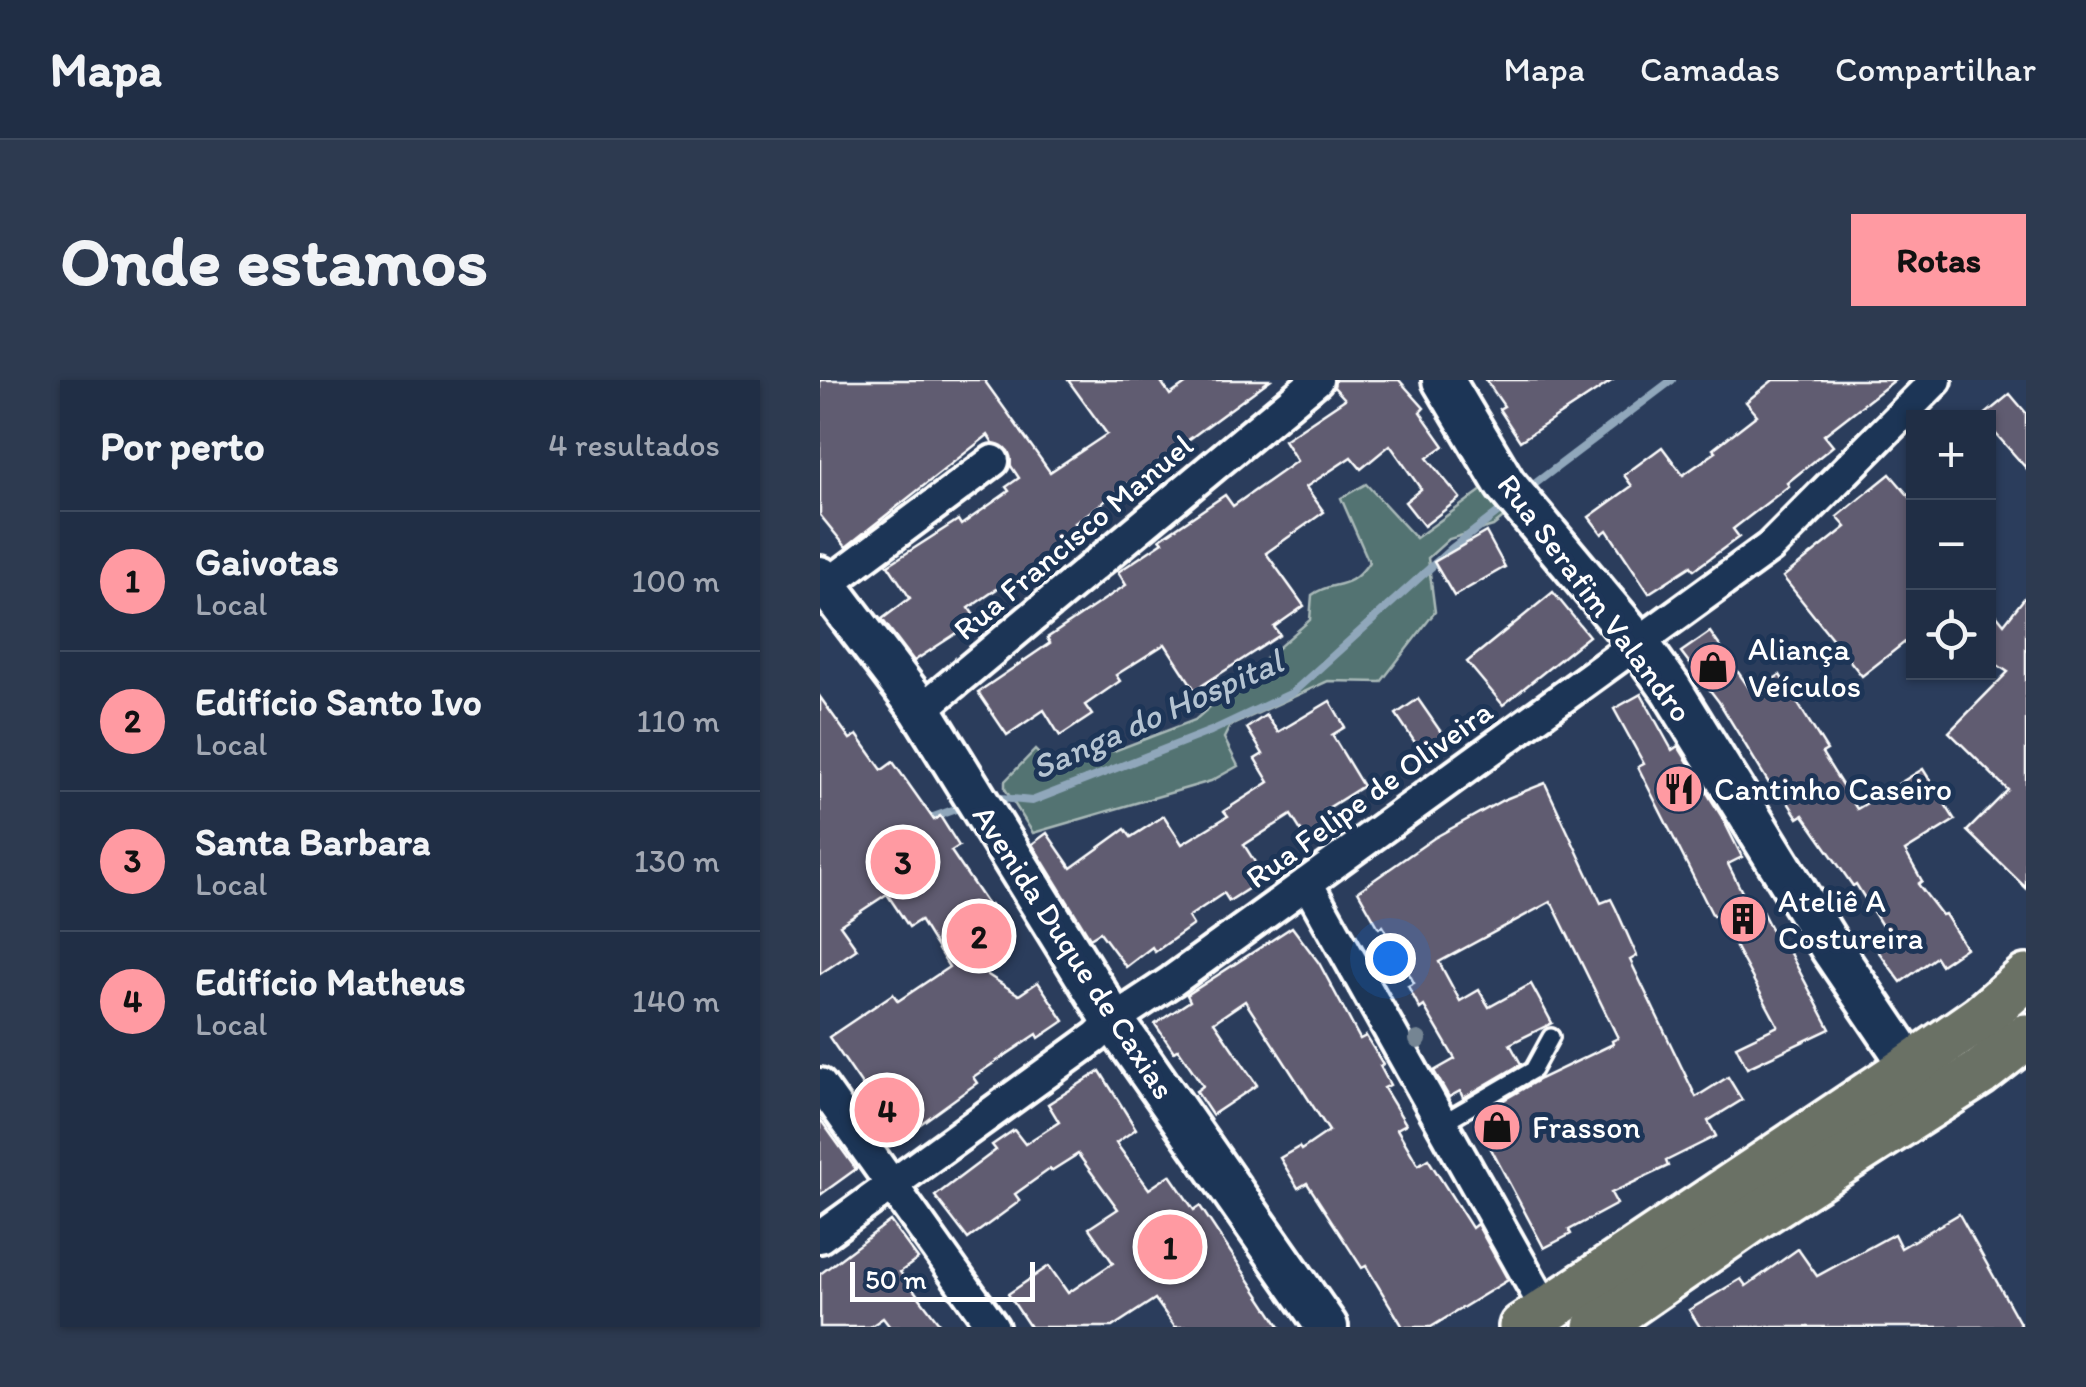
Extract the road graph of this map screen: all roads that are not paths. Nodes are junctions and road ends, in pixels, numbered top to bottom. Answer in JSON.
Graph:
{"nodes":[{"id":1,"x":1317,"y":380,"type":"edge"},
{"id":2,"x":1443,"y":380,"type":"edge"},
{"id":3,"x":1936,"y":380,"type":"edge"},
{"id":4,"x":992,"y":461,"type":"dead end"},
{"id":5,"x":822,"y":584,"type":"edge"},
{"id":6,"x":1638,"y":643,"type":"junction"},
{"id":7,"x":921,"y":710,"type":"junction"},
{"id":8,"x":1307,"y":883,"type":"junction"},
{"id":9,"x":2026,"y":978,"type":"edge"},
{"id":10,"x":1114,"y":1020,"type":"junction"},
{"id":11,"x":1551,"y":1036,"type":"dead end"},
{"id":12,"x":2026,"y":1037,"type":"edge"},
{"id":13,"x":1911,"y":1066,"type":"junction"},
{"id":14,"x":820,"y":1084,"type":"edge"},
{"id":15,"x":1442,"y":1123,"type":"junction"},
{"id":16,"x":1892,"y":1130,"type":"junction"},
{"id":17,"x":892,"y":1185,"type":"junction"},
{"id":18,"x":820,"y":1237,"type":"edge"},
{"id":19,"x":1534,"y":1319,"type":"edge"},
{"id":20,"x":1621,"y":1320,"type":"edge"},
{"id":21,"x":994,"y":1327,"type":"edge"},
{"id":22,"x":1327,"y":1327,"type":"edge"}],
"edges":[{"from":1,"to":7,"type":"street","name":"Rua Francisco Manuel"},
{"from":2,"to":6,"type":"street","name":"Rua Serafim Valandro"},
{"from":3,"to":6,"type":"street","name":"Rua Felipe de Oliveira"},
{"from":4,"to":5,"type":"street"},
{"from":5,"to":7,"type":"street","name":"Avenida Duque de Caxias"},
{"from":6,"to":8,"type":"street","name":"Rua Felipe de Oliveira"},
{"from":6,"to":13,"type":"street","name":"Rua Serafim Valandro"},
{"from":7,"to":10,"type":"street","name":"Avenida Duque de Caxias"},
{"from":8,"to":10,"type":"street","name":"Rua Felipe de Oliveira"},
{"from":8,"to":15,"type":"street"},
{"from":9,"to":13,"type":"main road"},
{"from":10,"to":17,"type":"street","name":"Rua Felipe de Oliveira"},
{"from":10,"to":22,"type":"street","name":"Avenida Duque de Caxias"},
{"from":11,"to":15,"type":"lane"},
{"from":12,"to":16,"type":"main road"},
{"from":13,"to":16,"type":"main road"},
{"from":13,"to":19,"type":"main road"},
{"from":14,"to":17,"type":"street"},
{"from":15,"to":19,"type":"street"},
{"from":16,"to":20,"type":"main road"},
{"from":17,"to":18,"type":"street","name":"Rua Felipe de Oliveira"},
{"from":17,"to":21,"type":"street"}]}
